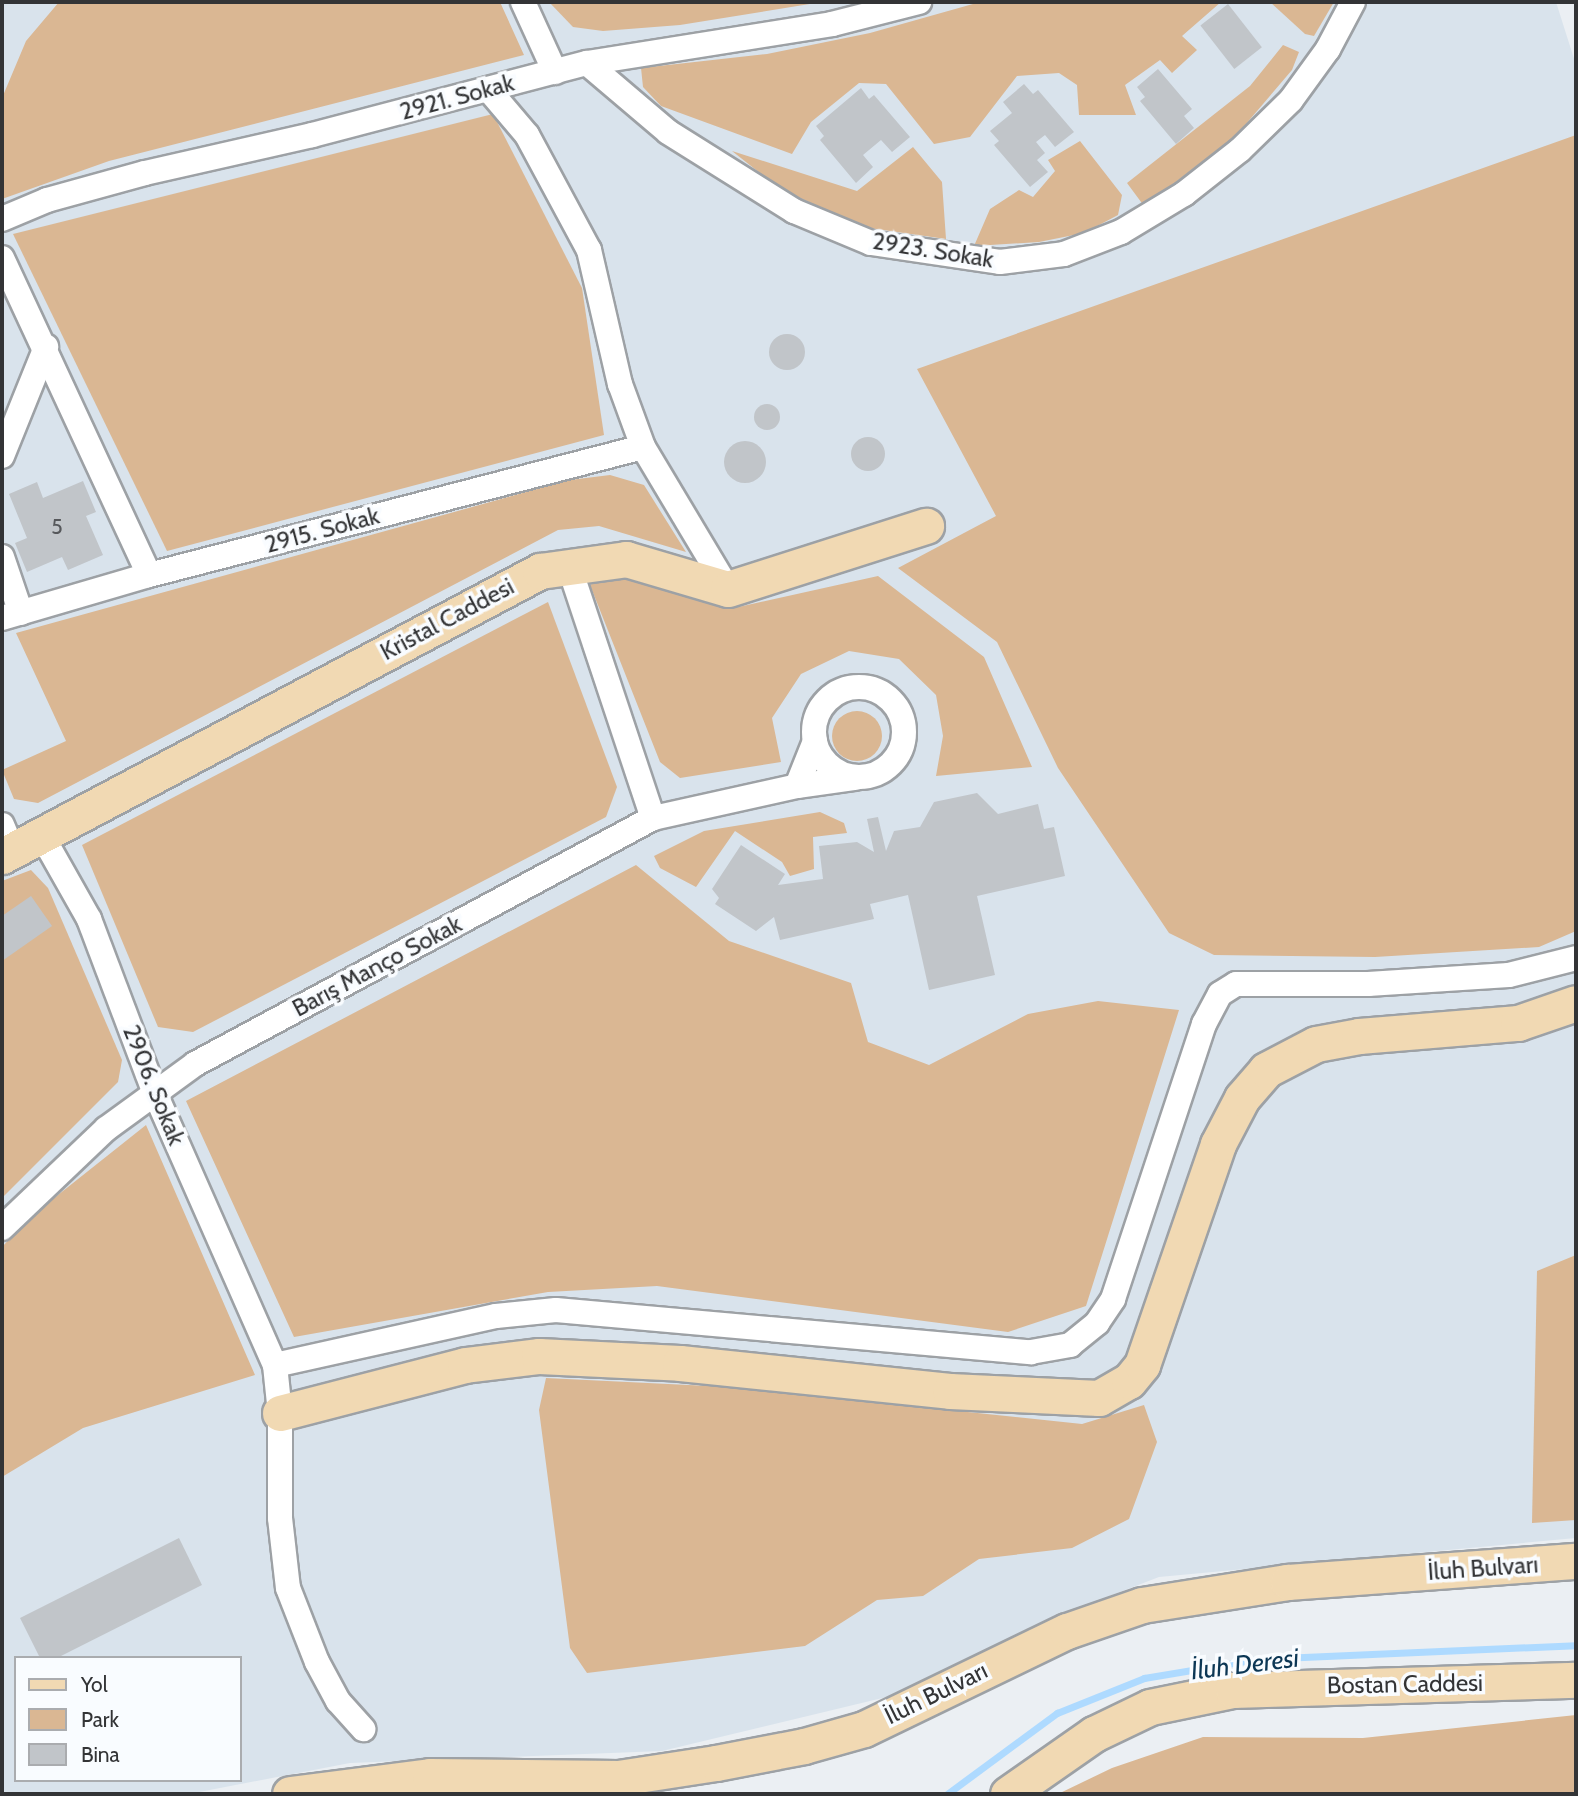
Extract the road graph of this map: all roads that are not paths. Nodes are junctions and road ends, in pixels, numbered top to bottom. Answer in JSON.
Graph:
{"nodes":[{"id":1,"x":523,"y":2,"type":"edge"},
{"id":2,"x":919,"y":2,"type":"edge"},
{"id":3,"x":1353,"y":2,"type":"edge"},
{"id":4,"x":587,"y":63,"type":"junction"},
{"id":5,"x":555,"y":72,"type":"junction"},
{"id":6,"x":488,"y":89,"type":"junction"},
{"id":7,"x":2,"y":219,"type":"edge"},
{"id":8,"x":2,"y":258,"type":"edge"},
{"id":9,"x":46,"y":347,"type":"junction"},
{"id":10,"x":643,"y":447,"type":"junction"},
{"id":11,"x":2,"y":456,"type":"edge"},
{"id":12,"x":926,"y":526,"type":"dead end"},
{"id":13,"x":2,"y":557,"type":"edge"},
{"id":14,"x":569,"y":566,"type":"junction"},
{"id":15,"x":149,"y":575,"type":"junction"},
{"id":16,"x":728,"y":589,"type":"junction"},
{"id":17,"x":11,"y":616,"type":"edge"},
{"id":18,"x":815,"y":741,"type":"junction"},
{"id":19,"x":858,"y":777,"type":"junction"},
{"id":20,"x":797,"y":786,"type":"junction"},
{"id":21,"x":653,"y":818,"type":"junction"},
{"id":22,"x":14,"y":841,"type":"edge"},
{"id":23,"x":1576,"y":958,"type":"edge"},
{"id":24,"x":1576,"y":1003,"type":"edge"},
{"id":25,"x":154,"y":1091,"type":"junction"},
{"id":26,"x":2,"y":1228,"type":"edge"},
{"id":27,"x":275,"y":1365,"type":"junction"},
{"id":28,"x":280,"y":1412,"type":"junction"},
{"id":29,"x":1576,"y":1561,"type":"edge"},
{"id":30,"x":1576,"y":1680,"type":"edge"},
{"id":31,"x":363,"y":1729,"type":"dead end"},
{"id":32,"x":290,"y":1794,"type":"edge"},
{"id":33,"x":1008,"y":1794,"type":"edge"}],
"edges":[{"from":1,"to":5,"type":"street"},
{"from":2,"to":4,"type":"street","name":"2921. Sokak"},
{"from":3,"to":4,"type":"street","name":"2923. Sokak"},
{"from":4,"to":5,"type":"street","name":"2921. Sokak"},
{"from":5,"to":6,"type":"street","name":"2921. Sokak"},
{"from":6,"to":7,"type":"street","name":"2921. Sokak"},
{"from":6,"to":10,"type":"street"},
{"from":8,"to":9,"type":"street"},
{"from":9,"to":11,"type":"street"},
{"from":9,"to":15,"type":"street"},
{"from":10,"to":15,"type":"street","name":"2915. Sokak"},
{"from":10,"to":16,"type":"street"},
{"from":12,"to":16,"type":"street"},
{"from":13,"to":17,"type":"street"},
{"from":14,"to":16,"type":"street","name":"Kristal Caddesi"},
{"from":14,"to":21,"type":"street"},
{"from":14,"to":22,"type":"street","name":"Kristal Caddesi"},
{"from":15,"to":17,"type":"street","name":"2915. Sokak"},
{"from":18,"to":19,"type":"street"},
{"from":18,"to":19,"type":"street"},
{"from":18,"to":20,"type":"street"},
{"from":19,"to":20,"type":"street","name":"Barış Manço Sokak"},
{"from":20,"to":21,"type":"street","name":"Barış Manço Sokak"},
{"from":21,"to":25,"type":"street","name":"Barış Manço Sokak"},
{"from":22,"to":25,"type":"street","name":"2906. Sokak"},
{"from":23,"to":27,"type":"street"},
{"from":24,"to":28,"type":"street"},
{"from":25,"to":26,"type":"street","name":"Barış Manço Sokak"},
{"from":25,"to":27,"type":"street","name":"2906. Sokak"},
{"from":27,"to":28,"type":"street","name":"2906. Sokak"},
{"from":28,"to":31,"type":"street","name":"2906. Sokak"},
{"from":29,"to":32,"type":"street","name":"İluh Bulvarı"},
{"from":30,"to":33,"type":"street","name":"Bostan Caddesi"}]}
